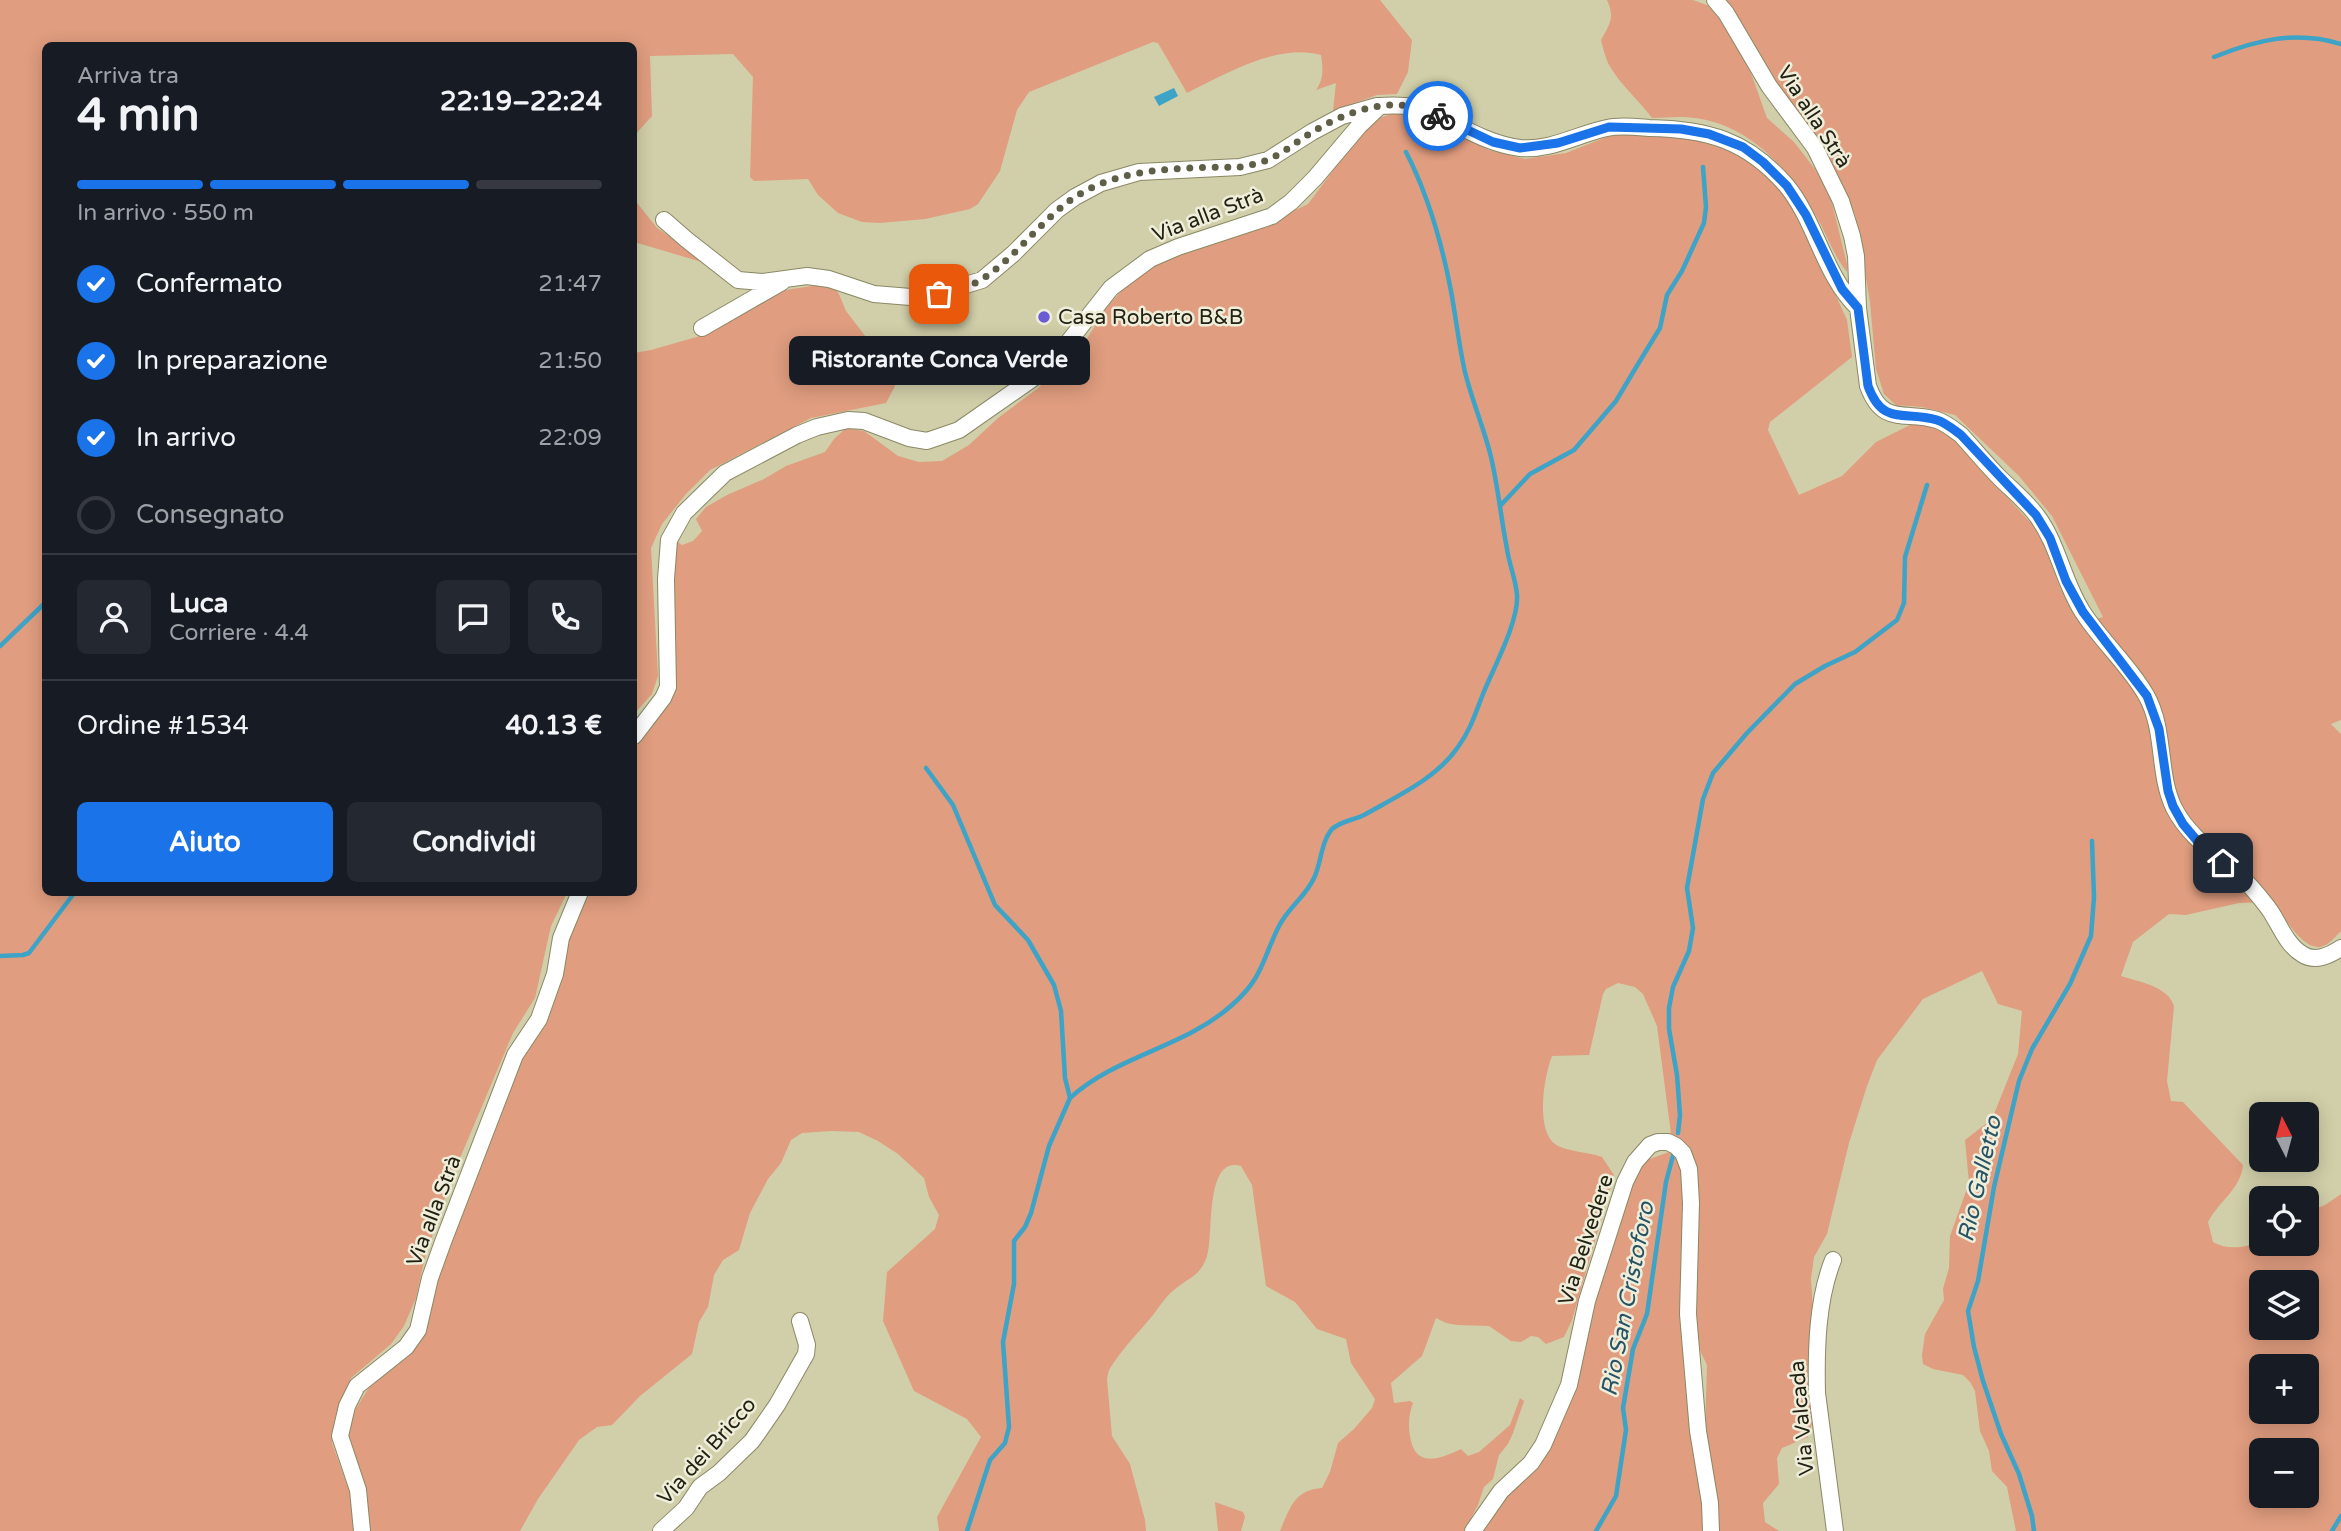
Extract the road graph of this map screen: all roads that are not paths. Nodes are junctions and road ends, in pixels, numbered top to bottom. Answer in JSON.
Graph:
{"nodes":[{"id":1,"x":1715,"y":0,"type":"edge"},
{"id":2,"x":1380,"y":106,"type":"junction"},
{"id":3,"x":664,"y":220,"type":"dead end"},
{"id":4,"x":787,"y":279,"type":"junction"},
{"id":5,"x":1858,"y":308,"type":"junction"},
{"id":6,"x":702,"y":328,"type":"dead end"},
{"id":7,"x":637,"y":732,"type":"edge"},
{"id":8,"x":578,"y":896,"type":"edge"},
{"id":9,"x":2341,"y":948,"type":"edge"},
{"id":10,"x":1832,"y":1260,"type":"dead end"},
{"id":11,"x":800,"y":1321,"type":"dead end"},
{"id":12,"x":362,"y":1531,"type":"edge"},
{"id":13,"x":661,"y":1531,"type":"edge"},
{"id":14,"x":1473,"y":1531,"type":"edge"},
{"id":15,"x":1711,"y":1531,"type":"edge"},
{"id":16,"x":1835,"y":1531,"type":"edge"}],
"edges":[{"from":1,"to":5,"type":"street","name":"Via alla Strà"},
{"from":2,"to":4,"type":"street"},
{"from":2,"to":5,"type":"street","name":"Via alla Strà"},
{"from":2,"to":7,"type":"street","name":"Via alla Strà"},
{"from":3,"to":4,"type":"street"},
{"from":4,"to":6,"type":"street"},
{"from":5,"to":9,"type":"street","name":"Via alla Strà"},
{"from":8,"to":12,"type":"street","name":"Via alla Strà"},
{"from":10,"to":16,"type":"street","name":"Via Valcada"},
{"from":11,"to":13,"type":"street","name":"Via dei Bricco"},
{"from":14,"to":15,"type":"street","name":"Via Belvedere"}]}
